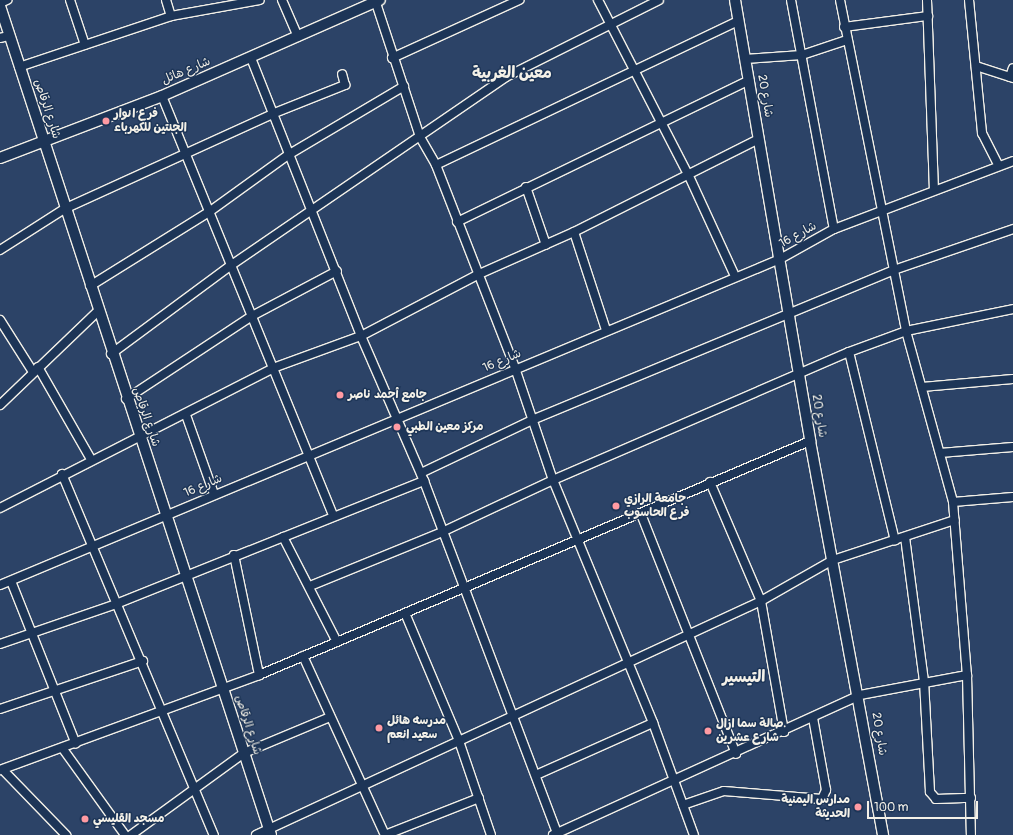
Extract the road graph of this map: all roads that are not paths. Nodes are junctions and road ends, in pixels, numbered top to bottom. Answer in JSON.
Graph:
{"nodes":[{"id":1,"x":7,"y":0,"type":"edge"},
{"id":2,"x":70,"y":0,"type":"edge"},
{"id":3,"x":166,"y":0,"type":"edge"},
{"id":4,"x":260,"y":0,"type":"edge"},
{"id":5,"x":282,"y":0,"type":"edge"},
{"id":6,"x":519,"y":0,"type":"edge"},
{"id":7,"x":598,"y":0,"type":"edge"},
{"id":8,"x":659,"y":0,"type":"edge"},
{"id":9,"x":735,"y":0,"type":"edge"},
{"id":10,"x":791,"y":0,"type":"edge"},
{"id":11,"x":840,"y":0,"type":"edge"},
{"id":12,"x":927,"y":0,"type":"edge"},
{"id":13,"x":969,"y":0,"type":"edge"},
{"id":14,"x":377,"y":1,"type":"edge"},
{"id":15,"x":0,"y":3,"type":"edge"},
{"id":16,"x":0,"y":6,"type":"edge"},
{"id":17,"x":171,"y":16,"type":"junction"},
{"id":18,"x":928,"y":16,"type":"junction"},
{"id":19,"x":738,"y":21,"type":"junction"},
{"id":20,"x":610,"y":22,"type":"junction"},
{"id":21,"x":844,"y":27,"type":"junction"},
{"id":22,"x":4,"y":37,"type":"edge"},
{"id":23,"x":298,"y":37,"type":"junction"},
{"id":24,"x":847,"y":40,"type":"junction"},
{"id":25,"x":85,"y":45,"type":"junction"},
{"id":26,"x":802,"y":55,"type":"junction"},
{"id":27,"x":251,"y":58,"type":"junction"},
{"id":28,"x":392,"y":58,"type":"junction"},
{"id":29,"x":745,"y":59,"type":"junction"},
{"id":30,"x":976,"y":66,"type":"junction"},
{"id":31,"x":20,"y":67,"type":"junction"},
{"id":32,"x":635,"y":68,"type":"junction"},
{"id":33,"x":1013,"y":68,"type":"edge"},
{"id":34,"x":342,"y":74,"type":"dead end"},
{"id":35,"x":1012,"y":78,"type":"edge"},
{"id":36,"x":749,"y":80,"type":"junction"},
{"id":37,"x":404,"y":86,"type":"junction"},
{"id":38,"x":162,"y":96,"type":"junction"},
{"id":39,"x":272,"y":114,"type":"junction"},
{"id":40,"x":662,"y":120,"type":"junction"},
{"id":41,"x":420,"y":137,"type":"junction"},
{"id":42,"x":759,"y":139,"type":"junction"},
{"id":43,"x":44,"y":144,"type":"junction"},
{"id":44,"x":186,"y":152,"type":"junction"},
{"id":45,"x":288,"y":156,"type":"junction"},
{"id":46,"x":0,"y":158,"type":"edge"},
{"id":47,"x":1013,"y":161,"type":"edge"},
{"id":48,"x":436,"y":165,"type":"junction"},
{"id":49,"x":999,"y":166,"type":"junction"},
{"id":50,"x":688,"y":174,"type":"junction"},
{"id":51,"x":526,"y":187,"type":"junction"},
{"id":52,"x":934,"y":190,"type":"junction"},
{"id":53,"x":883,"y":208,"type":"junction"},
{"id":54,"x":64,"y":209,"type":"junction"},
{"id":55,"x":312,"y":211,"type":"junction"},
{"id":56,"x":209,"y":212,"type":"junction"},
{"id":57,"x":457,"y":222,"type":"junction"},
{"id":58,"x":834,"y":229,"type":"junction"},
{"id":59,"x":1013,"y":229,"type":"edge"},
{"id":60,"x":574,"y":232,"type":"junction"},
{"id":61,"x":546,"y":244,"type":"junction"},
{"id":62,"x":0,"y":250,"type":"edge"},
{"id":63,"x":780,"y":259,"type":"junction"},
{"id":64,"x":230,"y":266,"type":"junction"},
{"id":65,"x":894,"y":270,"type":"junction"},
{"id":66,"x":336,"y":271,"type":"junction"},
{"id":67,"x":477,"y":275,"type":"junction"},
{"id":68,"x":735,"y":276,"type":"junction"},
{"id":69,"x":90,"y":286,"type":"junction"},
{"id":70,"x":1013,"y":309,"type":"edge"},
{"id":71,"x":97,"y":312,"type":"junction"},
{"id":72,"x":789,"y":314,"type":"junction"},
{"id":73,"x":252,"y":316,"type":"junction"},
{"id":74,"x":0,"y":320,"type":"edge"},
{"id":75,"x":606,"y":330,"type":"junction"},
{"id":76,"x":906,"y":331,"type":"junction"},
{"id":77,"x":361,"y":336,"type":"junction"},
{"id":78,"x":849,"y":352,"type":"junction"},
{"id":79,"x":111,"y":354,"type":"junction"},
{"id":80,"x":274,"y":368,"type":"junction"},
{"id":81,"x":515,"y":368,"type":"junction"},
{"id":82,"x":36,"y":370,"type":"junction"},
{"id":83,"x":799,"y":375,"type":"junction"},
{"id":84,"x":1013,"y":379,"type":"edge"},
{"id":85,"x":922,"y":387,"type":"junction"},
{"id":86,"x":126,"y":399,"type":"junction"},
{"id":87,"x":0,"y":405,"type":"edge"},
{"id":88,"x":186,"y":415,"type":"junction"},
{"id":89,"x":398,"y":420,"type":"junction"},
{"id":90,"x":532,"y":420,"type":"junction"},
{"id":91,"x":140,"y":438,"type":"junction"},
{"id":92,"x":810,"y":441,"type":"junction"},
{"id":93,"x":1013,"y":447,"type":"edge"},
{"id":94,"x":940,"y":454,"type":"junction"},
{"id":95,"x":309,"y":456,"type":"junction"},
{"id":96,"x":91,"y":459,"type":"junction"},
{"id":97,"x":420,"y":473,"type":"junction"},
{"id":98,"x":62,"y":474,"type":"junction"},
{"id":99,"x":553,"y":480,"type":"junction"},
{"id":100,"x":424,"y":482,"type":"junction"},
{"id":101,"x":710,"y":482,"type":"junction"},
{"id":102,"x":214,"y":494,"type":"junction"},
{"id":103,"x":1013,"y":496,"type":"edge"},
{"id":104,"x":953,"y":502,"type":"junction"},
{"id":105,"x":0,"y":508,"type":"edge"},
{"id":106,"x":641,"y":514,"type":"junction"},
{"id":107,"x":165,"y":515,"type":"junction"},
{"id":108,"x":333,"y":516,"type":"junction"},
{"id":109,"x":956,"y":520,"type":"junction"},
{"id":110,"x":442,"y":532,"type":"junction"},
{"id":111,"x":283,"y":537,"type":"junction"},
{"id":112,"x":905,"y":537,"type":"junction"},
{"id":113,"x":895,"y":540,"type":"junction"},
{"id":114,"x":578,"y":541,"type":"junction"},
{"id":115,"x":91,"y":547,"type":"junction"},
{"id":116,"x":234,"y":555,"type":"junction"},
{"id":117,"x":833,"y":560,"type":"junction"},
{"id":118,"x":186,"y":575,"type":"junction"},
{"id":119,"x":11,"y":581,"type":"junction"},
{"id":120,"x":0,"y":585,"type":"edge"},
{"id":121,"x":310,"y":586,"type":"junction"},
{"id":122,"x":464,"y":589,"type":"junction"},
{"id":123,"x":761,"y":601,"type":"junction"},
{"id":124,"x":116,"y":604,"type":"junction"},
{"id":125,"x":405,"y":613,"type":"junction"},
{"id":126,"x":31,"y":632,"type":"junction"},
{"id":127,"x":690,"y":633,"type":"junction"},
{"id":128,"x":337,"y":642,"type":"junction"},
{"id":129,"x":0,"y":644,"type":"edge"},
{"id":130,"x":303,"y":656,"type":"junction"},
{"id":131,"x":143,"y":661,"type":"junction"},
{"id":132,"x":629,"y":663,"type":"junction"},
{"id":133,"x":259,"y":675,"type":"junction"},
{"id":134,"x":967,"y":675,"type":"junction"},
{"id":135,"x":924,"y":681,"type":"junction"},
{"id":136,"x":222,"y":689,"type":"junction"},
{"id":137,"x":53,"y":694,"type":"junction"},
{"id":138,"x":860,"y":695,"type":"junction"},
{"id":139,"x":0,"y":709,"type":"edge"},
{"id":140,"x":164,"y":711,"type":"junction"},
{"id":141,"x":512,"y":715,"type":"junction"},
{"id":142,"x":330,"y":717,"type":"junction"},
{"id":143,"x":813,"y":718,"type":"junction"},
{"id":144,"x":653,"y":723,"type":"junction"},
{"id":145,"x":784,"y":732,"type":"junction"},
{"id":146,"x":459,"y":741,"type":"junction"},
{"id":147,"x":76,"y":744,"type":"junction"},
{"id":148,"x":63,"y":749,"type":"junction"},
{"id":149,"x":244,"y":754,"type":"junction"},
{"id":150,"x":736,"y":754,"type":"junction"},
{"id":151,"x":1,"y":770,"type":"edge"},
{"id":152,"x":536,"y":775,"type":"junction"},
{"id":153,"x":675,"y":780,"type":"junction"},
{"id":154,"x":361,"y":786,"type":"junction"},
{"id":155,"x":193,"y":787,"type":"junction"},
{"id":156,"x":479,"y":798,"type":"junction"},
{"id":157,"x":971,"y":798,"type":"junction"},
{"id":158,"x":683,"y":805,"type":"junction"},
{"id":159,"x":270,"y":832,"type":"edge"},
{"id":160,"x":555,"y":834,"type":"edge"},
{"id":161,"x":66,"y":835,"type":"edge"},
{"id":162,"x":125,"y":835,"type":"edge"},
{"id":163,"x":131,"y":835,"type":"edge"},
{"id":164,"x":214,"y":835,"type":"edge"},
{"id":165,"x":256,"y":835,"type":"edge"},
{"id":166,"x":385,"y":835,"type":"edge"},
{"id":167,"x":491,"y":835,"type":"edge"},
{"id":168,"x":694,"y":835,"type":"edge"},
{"id":169,"x":883,"y":835,"type":"edge"},
{"id":170,"x":971,"y":835,"type":"edge"}],
"edges":[{"from":1,"to":15,"type":"street"},
{"from":2,"to":25,"type":"street"},
{"from":3,"to":17,"type":"street"},
{"from":4,"to":17,"type":"street"},
{"from":5,"to":23,"type":"street"},
{"from":6,"to":28,"type":"street"},
{"from":7,"to":20,"type":"street"},
{"from":8,"to":20,"type":"street"},
{"from":9,"to":19,"type":"street","name":"شارع 20"},
{"from":10,"to":26,"type":"street"},
{"from":11,"to":21,"type":"street"},
{"from":12,"to":18,"type":"street"},
{"from":13,"to":30,"type":"street"},
{"from":14,"to":23,"type":"street","name":"شارع هائل"},
{"from":14,"to":28,"type":"street"},
{"from":16,"to":22,"type":"street","name":"شارع الرقاص"},
{"from":17,"to":25,"type":"street"},
{"from":18,"to":21,"type":"street"},
{"from":18,"to":52,"type":"street"},
{"from":19,"to":29,"type":"street","name":"شارع 20"},
{"from":19,"to":32,"type":"street"},
{"from":20,"to":32,"type":"street"},
{"from":20,"to":41,"type":"street"},
{"from":21,"to":24,"type":"street"},
{"from":22,"to":31,"type":"street","name":"شارع الرقاص"},
{"from":23,"to":27,"type":"street","name":"شارع هائل"},
{"from":24,"to":26,"type":"street"},
{"from":24,"to":53,"type":"street"},
{"from":25,"to":31,"type":"street"},
{"from":26,"to":29,"type":"street"},
{"from":26,"to":58,"type":"street"},
{"from":27,"to":38,"type":"street","name":"شارع هائل"},
{"from":27,"to":39,"type":"street"},
{"from":28,"to":37,"type":"street"},
{"from":29,"to":36,"type":"street","name":"شارع 20"},
{"from":30,"to":35,"type":"street"},
{"from":30,"to":49,"type":"street"},
{"from":31,"to":43,"type":"street","name":"شارع الرقاص"},
{"from":32,"to":40,"type":"street"},
{"from":32,"to":48,"type":"street"},
{"from":33,"to":35,"type":"street"},
{"from":34,"to":39,"type":"street"},
{"from":36,"to":40,"type":"street"},
{"from":36,"to":42,"type":"street","name":"شارع 20"},
{"from":37,"to":41,"type":"street"},
{"from":37,"to":45,"type":"street"},
{"from":38,"to":43,"type":"street","name":"شارع هائل"},
{"from":38,"to":44,"type":"street"},
{"from":39,"to":44,"type":"street"},
{"from":39,"to":45,"type":"street"},
{"from":40,"to":50,"type":"street"},
{"from":40,"to":51,"type":"street"},
{"from":41,"to":48,"type":"street"},
{"from":41,"to":55,"type":"street"},
{"from":42,"to":50,"type":"street"},
{"from":42,"to":63,"type":"street","name":"شارع 20"},
{"from":43,"to":46,"type":"street","name":"شارع هائل"},
{"from":43,"to":54,"type":"street","name":"شارع الرقاص"},
{"from":44,"to":54,"type":"street"},
{"from":44,"to":56,"type":"street"},
{"from":45,"to":55,"type":"street"},
{"from":45,"to":56,"type":"street"},
{"from":47,"to":49,"type":"street","name":"شارع 16"},
{"from":48,"to":57,"type":"street"},
{"from":49,"to":52,"type":"street","name":"شارع 16"},
{"from":50,"to":60,"type":"street"},
{"from":50,"to":68,"type":"street"},
{"from":51,"to":57,"type":"street"},
{"from":51,"to":61,"type":"street"},
{"from":52,"to":53,"type":"street","name":"شارع 16"},
{"from":53,"to":58,"type":"street","name":"شارع 16"},
{"from":53,"to":65,"type":"street"},
{"from":54,"to":62,"type":"street"},
{"from":54,"to":69,"type":"street","name":"شارع الرقاص"},
{"from":55,"to":64,"type":"street"},
{"from":55,"to":66,"type":"street"},
{"from":56,"to":64,"type":"street"},
{"from":56,"to":69,"type":"street"},
{"from":57,"to":67,"type":"street"},
{"from":58,"to":63,"type":"street","name":"شارع 16"},
{"from":59,"to":65,"type":"street"},
{"from":60,"to":61,"type":"street"},
{"from":60,"to":75,"type":"street"},
{"from":61,"to":67,"type":"street"},
{"from":63,"to":68,"type":"street","name":"شارع 16"},
{"from":63,"to":72,"type":"street","name":"شارع 20"},
{"from":64,"to":73,"type":"street"},
{"from":64,"to":79,"type":"street"},
{"from":65,"to":72,"type":"street"},
{"from":65,"to":76,"type":"street"},
{"from":66,"to":73,"type":"street"},
{"from":66,"to":77,"type":"street"},
{"from":67,"to":77,"type":"street"},
{"from":67,"to":81,"type":"street"},
{"from":68,"to":75,"type":"street","name":"شارع 16"},
{"from":69,"to":71,"type":"street","name":"شارع الرقاص"},
{"from":70,"to":76,"type":"street"},
{"from":71,"to":79,"type":"street","name":"شارع الرقاص"},
{"from":71,"to":82,"type":"street"},
{"from":72,"to":83,"type":"street","name":"شارع 20"},
{"from":72,"to":90,"type":"street"},
{"from":73,"to":80,"type":"street"},
{"from":73,"to":86,"type":"street"},
{"from":74,"to":82,"type":"street"},
{"from":75,"to":81,"type":"street","name":"شارع 16"},
{"from":76,"to":78,"type":"street"},
{"from":76,"to":85,"type":"street"},
{"from":77,"to":80,"type":"street"},
{"from":77,"to":89,"type":"street"},
{"from":78,"to":83,"type":"street"},
{"from":78,"to":113,"type":"street"},
{"from":79,"to":86,"type":"street","name":"شارع الرقاص"},
{"from":80,"to":88,"type":"street"},
{"from":80,"to":95,"type":"street"},
{"from":81,"to":89,"type":"street","name":"شارع 16"},
{"from":81,"to":90,"type":"street"},
{"from":82,"to":87,"type":"street"},
{"from":82,"to":96,"type":"street"},
{"from":83,"to":92,"type":"street","name":"شارع 20"},
{"from":83,"to":99,"type":"street"},
{"from":84,"to":85,"type":"street"},
{"from":85,"to":94,"type":"street"},
{"from":86,"to":91,"type":"street","name":"شارع الرقاص"},
{"from":88,"to":91,"type":"street"},
{"from":88,"to":102,"type":"street"},
{"from":89,"to":95,"type":"street","name":"شارع 16"},
{"from":89,"to":97,"type":"street"},
{"from":90,"to":97,"type":"street"},
{"from":90,"to":99,"type":"street"},
{"from":91,"to":96,"type":"street"},
{"from":91,"to":107,"type":"street","name":"شارع الرقاص"},
{"from":92,"to":101,"type":"street"},
{"from":92,"to":117,"type":"street","name":"شارع 20"},
{"from":93,"to":94,"type":"street"},
{"from":94,"to":104,"type":"street"},
{"from":95,"to":102,"type":"street","name":"شارع 16"},
{"from":95,"to":108,"type":"street"},
{"from":96,"to":98,"type":"street"},
{"from":97,"to":100,"type":"street"},
{"from":98,"to":105,"type":"street"},
{"from":98,"to":115,"type":"street"},
{"from":99,"to":110,"type":"street"},
{"from":99,"to":114,"type":"street"},
{"from":100,"to":108,"type":"street"},
{"from":100,"to":110,"type":"street"},
{"from":101,"to":106,"type":"street"},
{"from":101,"to":123,"type":"street"},
{"from":102,"to":107,"type":"street","name":"شارع 16"},
{"from":103,"to":104,"type":"street"},
{"from":104,"to":109,"type":"street"},
{"from":106,"to":114,"type":"street"},
{"from":106,"to":127,"type":"street"},
{"from":107,"to":115,"type":"street","name":"شارع 16"},
{"from":107,"to":118,"type":"street","name":"شارع الرقاص"},
{"from":108,"to":111,"type":"street"},
{"from":109,"to":112,"type":"street"},
{"from":109,"to":134,"type":"street"},
{"from":110,"to":121,"type":"street"},
{"from":110,"to":122,"type":"street"},
{"from":111,"to":116,"type":"street"},
{"from":111,"to":121,"type":"street"},
{"from":112,"to":113,"type":"street"},
{"from":112,"to":135,"type":"street"},
{"from":113,"to":117,"type":"street"},
{"from":114,"to":122,"type":"street"},
{"from":114,"to":132,"type":"street"},
{"from":115,"to":119,"type":"street","name":"شارع 16"},
{"from":115,"to":124,"type":"street"},
{"from":116,"to":118,"type":"street"},
{"from":116,"to":133,"type":"street"},
{"from":117,"to":123,"type":"street"},
{"from":117,"to":138,"type":"street","name":"شارع 20"},
{"from":118,"to":124,"type":"street"},
{"from":118,"to":136,"type":"street","name":"شارع الرقاص"},
{"from":119,"to":120,"type":"street","name":"شارع 16"},
{"from":119,"to":126,"type":"street"},
{"from":121,"to":128,"type":"street"},
{"from":122,"to":125,"type":"street"},
{"from":122,"to":141,"type":"street"},
{"from":123,"to":127,"type":"street"},
{"from":123,"to":145,"type":"street"},
{"from":124,"to":126,"type":"street"},
{"from":124,"to":131,"type":"street"},
{"from":125,"to":128,"type":"street"},
{"from":125,"to":146,"type":"street"},
{"from":126,"to":129,"type":"street"},
{"from":126,"to":137,"type":"street"},
{"from":127,"to":132,"type":"street"},
{"from":127,"to":150,"type":"street"},
{"from":128,"to":130,"type":"street"},
{"from":130,"to":133,"type":"street"},
{"from":130,"to":142,"type":"street"},
{"from":131,"to":137,"type":"street"},
{"from":131,"to":140,"type":"street"},
{"from":132,"to":141,"type":"street"},
{"from":132,"to":144,"type":"street"},
{"from":133,"to":136,"type":"street"},
{"from":134,"to":135,"type":"street"},
{"from":134,"to":157,"type":"street"},
{"from":135,"to":138,"type":"street"},
{"from":135,"to":157,"type":"street"},
{"from":136,"to":140,"type":"street"},
{"from":136,"to":149,"type":"street","name":"شارع الرقاص"},
{"from":137,"to":139,"type":"street"},
{"from":137,"to":147,"type":"street"},
{"from":138,"to":143,"type":"street"},
{"from":138,"to":169,"type":"street","name":"شارع 20"},
{"from":140,"to":147,"type":"street"},
{"from":140,"to":155,"type":"street"},
{"from":141,"to":146,"type":"street"},
{"from":141,"to":152,"type":"street"},
{"from":142,"to":149,"type":"street"},
{"from":142,"to":154,"type":"street"},
{"from":143,"to":145,"type":"street"},
{"from":143,"to":158,"type":"street"},
{"from":144,"to":152,"type":"street"},
{"from":144,"to":153,"type":"street"},
{"from":145,"to":150,"type":"street"},
{"from":146,"to":154,"type":"street"},
{"from":146,"to":156,"type":"street"},
{"from":147,"to":148,"type":"street"},
{"from":148,"to":151,"type":"street"},
{"from":148,"to":162,"type":"street"},
{"from":149,"to":155,"type":"street"},
{"from":149,"to":159,"type":"street","name":"شارع الرقاص"},
{"from":150,"to":153,"type":"street"},
{"from":151,"to":161,"type":"street"},
{"from":152,"to":160,"type":"street"},
{"from":153,"to":158,"type":"street"},
{"from":153,"to":160,"type":"street"},
{"from":154,"to":159,"type":"street"},
{"from":154,"to":166,"type":"street"},
{"from":155,"to":163,"type":"street"},
{"from":155,"to":164,"type":"street"},
{"from":156,"to":166,"type":"street"},
{"from":156,"to":167,"type":"street"},
{"from":157,"to":170,"type":"street"},
{"from":158,"to":168,"type":"street"},
{"from":159,"to":165,"type":"street"}]}
